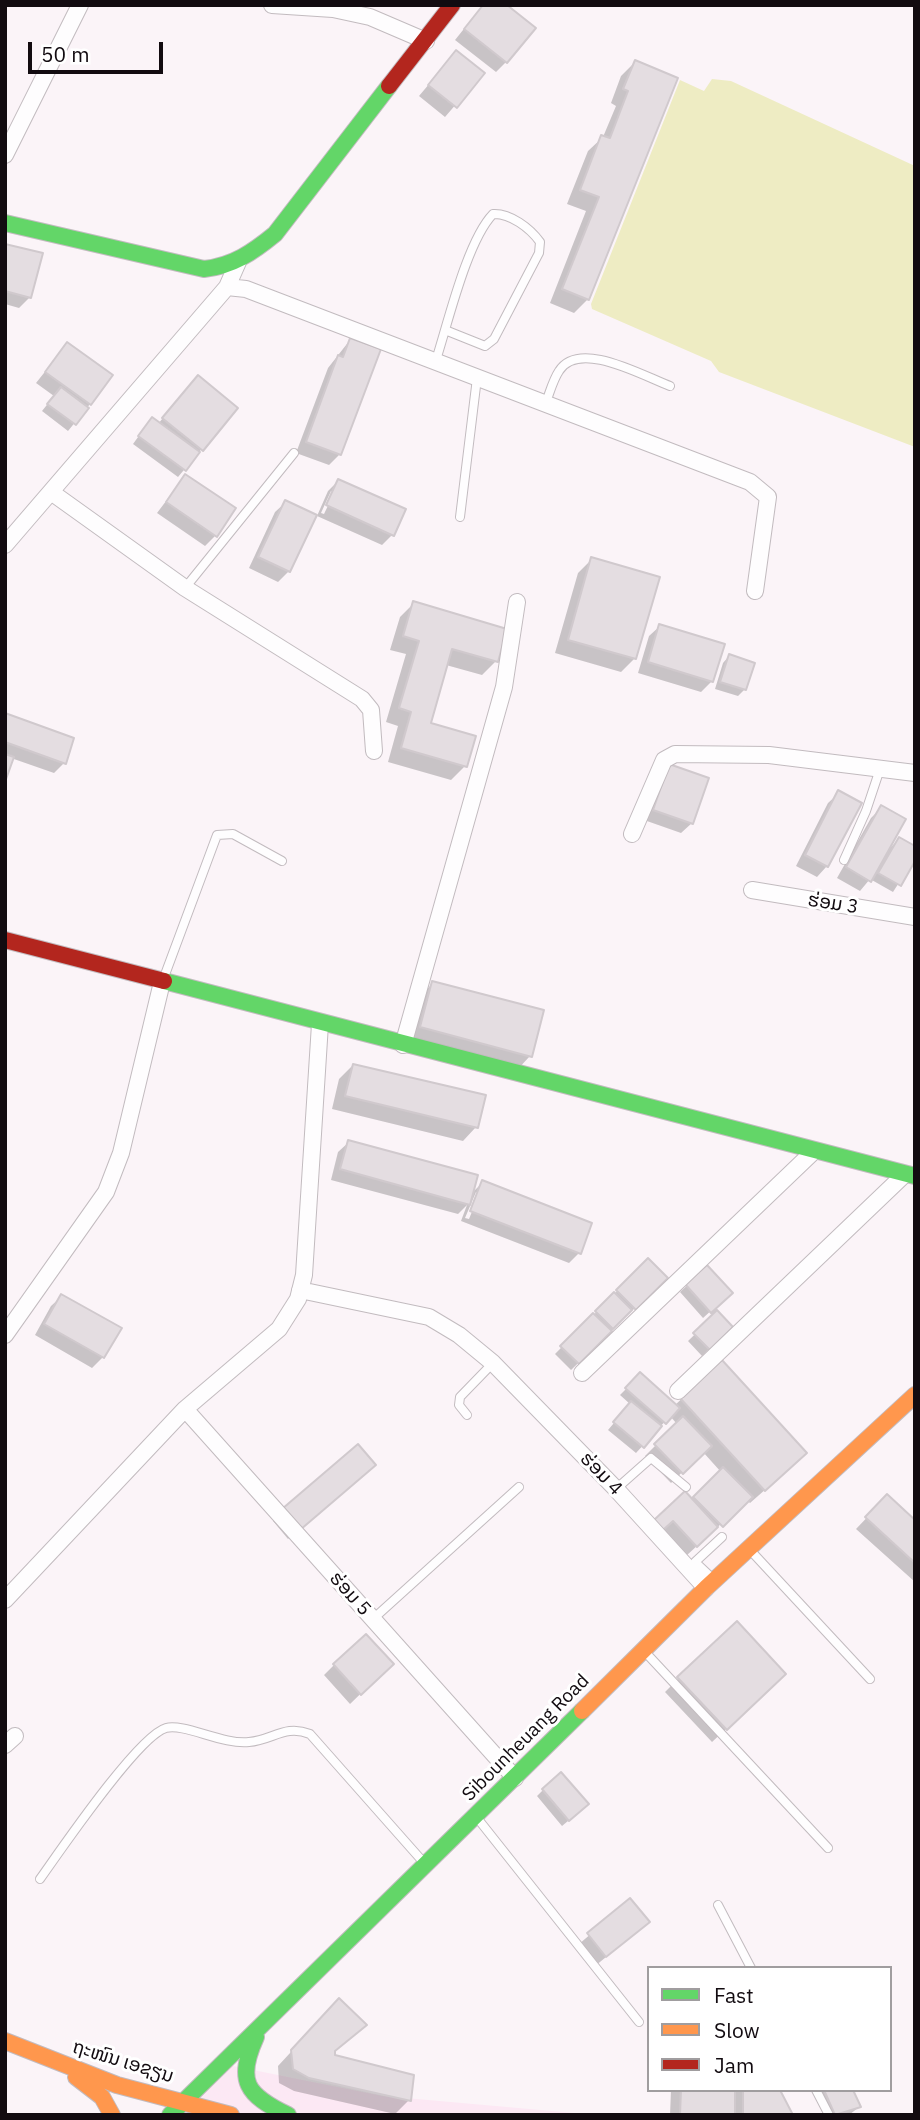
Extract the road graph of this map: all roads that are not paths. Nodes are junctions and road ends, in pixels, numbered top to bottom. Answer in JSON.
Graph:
{"nodes":[{"id":1,"x":80,"y":5,"type":"edge"},
{"id":2,"x":272,"y":5,"type":"edge"},
{"id":3,"x":452,"y":5,"type":"edge"},
{"id":4,"x":426,"y":41,"type":"junction"},
{"id":5,"x":5,"y":155,"type":"edge"},
{"id":6,"x":5,"y":223,"type":"edge"},
{"id":7,"x":238,"y":262,"type":"junction"},
{"id":8,"x":227,"y":287,"type":"junction"},
{"id":9,"x":445,"y":330,"type":"junction"},
{"id":10,"x":436,"y":360,"type":"junction"},
{"id":11,"x":478,"y":375,"type":"junction"},
{"id":12,"x":670,"y":386,"type":"dead end"},
{"id":13,"x":545,"y":402,"type":"junction"},
{"id":14,"x":294,"y":453,"type":"dead end"},
{"id":15,"x":51,"y":492,"type":"junction"},
{"id":16,"x":460,"y":517,"type":"dead end"},
{"id":17,"x":5,"y":545,"type":"edge"},
{"id":18,"x":185,"y":588,"type":"junction"},
{"id":19,"x":755,"y":591,"type":"dead end"},
{"id":20,"x":517,"y":603,"type":"dead end"},
{"id":21,"x":374,"y":751,"type":"dead end"},
{"id":22,"x":880,"y":769,"type":"junction"},
{"id":23,"x":915,"y":773,"type":"edge"},
{"id":24,"x":632,"y":834,"type":"dead end"},
{"id":25,"x":844,"y":860,"type":"dead end"},
{"id":26,"x":282,"y":861,"type":"dead end"},
{"id":27,"x":752,"y":890,"type":"dead end"},
{"id":28,"x":915,"y":917,"type":"edge"},
{"id":29,"x":5,"y":940,"type":"edge"},
{"id":30,"x":162,"y":982,"type":"junction"},
{"id":31,"x":320,"y":1024,"type":"junction"},
{"id":32,"x":403,"y":1045,"type":"junction"},
{"id":33,"x":813,"y":1152,"type":"junction"},
{"id":34,"x":910,"y":1175,"type":"edge"},
{"id":35,"x":300,"y":1290,"type":"junction"},
{"id":36,"x":5,"y":1335,"type":"edge"},
{"id":37,"x":493,"y":1363,"type":"junction"},
{"id":38,"x":582,"y":1373,"type":"dead end"},
{"id":39,"x":678,"y":1391,"type":"dead end"},
{"id":40,"x":915,"y":1395,"type":"edge"},
{"id":41,"x":185,"y":1409,"type":"junction"},
{"id":42,"x":467,"y":1415,"type":"dead end"},
{"id":43,"x":520,"y":1487,"type":"dead end"},
{"id":44,"x":686,"y":1487,"type":"dead end"},
{"id":45,"x":616,"y":1489,"type":"junction"},
{"id":46,"x":722,"y":1537,"type":"dead end"},
{"id":47,"x":749,"y":1549,"type":"junction"},
{"id":48,"x":710,"y":1584,"type":"junction"},
{"id":49,"x":5,"y":1600,"type":"edge"},
{"id":50,"x":373,"y":1619,"type":"junction"},
{"id":51,"x":642,"y":1650,"type":"junction"},
{"id":52,"x":870,"y":1679,"type":"dead end"},
{"id":53,"x":515,"y":1778,"type":"junction"},
{"id":54,"x":476,"y":1817,"type":"junction"},
{"id":55,"x":828,"y":1848,"type":"dead end"},
{"id":56,"x":427,"y":1866,"type":"junction"},
{"id":57,"x":40,"y":1879,"type":"dead end"},
{"id":58,"x":718,"y":1905,"type":"dead end"},
{"id":59,"x":750,"y":1966,"type":"edge"},
{"id":60,"x":639,"y":2022,"type":"dead end"},
{"id":61,"x":261,"y":2028,"type":"junction"},
{"id":62,"x":5,"y":2041,"type":"edge"},
{"id":63,"x":46,"y":2059,"type":"junction"},
{"id":64,"x":817,"y":2092,"type":"edge"},
{"id":65,"x":183,"y":2102,"type":"junction"},
{"id":66,"x":112,"y":2115,"type":"edge"},
{"id":67,"x":170,"y":2115,"type":"edge"},
{"id":68,"x":231,"y":2115,"type":"edge"},
{"id":69,"x":288,"y":2115,"type":"edge"},
{"id":70,"x":829,"y":2115,"type":"edge"}],
"edges":[{"from":1,"to":5,"type":"street"},
{"from":2,"to":4,"type":"street"},
{"from":3,"to":4,"type":"street"},
{"from":4,"to":7,"type":"street"},
{"from":6,"to":7,"type":"street"},
{"from":7,"to":8,"type":"street"},
{"from":8,"to":10,"type":"street"},
{"from":8,"to":15,"type":"street"},
{"from":9,"to":9,"type":"lane"},
{"from":9,"to":10,"type":"lane"},
{"from":10,"to":11,"type":"street"},
{"from":11,"to":13,"type":"street"},
{"from":11,"to":16,"type":"lane"},
{"from":12,"to":13,"type":"lane"},
{"from":13,"to":19,"type":"street"},
{"from":14,"to":18,"type":"lane"},
{"from":15,"to":17,"type":"street"},
{"from":15,"to":18,"type":"street"},
{"from":18,"to":21,"type":"street"},
{"from":20,"to":32,"type":"street"},
{"from":22,"to":23,"type":"street"},
{"from":22,"to":24,"type":"street"},
{"from":22,"to":25,"type":"lane"},
{"from":26,"to":30,"type":"lane"},
{"from":27,"to":28,"type":"street","name":"ຮ່ອມ 3"},
{"from":29,"to":30,"type":"street"},
{"from":30,"to":31,"type":"street"},
{"from":30,"to":36,"type":"street"},
{"from":31,"to":32,"type":"street"},
{"from":31,"to":35,"type":"street"},
{"from":32,"to":33,"type":"street"},
{"from":33,"to":34,"type":"street"},
{"from":33,"to":38,"type":"street"},
{"from":34,"to":39,"type":"street"},
{"from":35,"to":37,"type":"street","name":"ຮ່ອມ 4"},
{"from":35,"to":41,"type":"street"},
{"from":37,"to":42,"type":"lane"},
{"from":37,"to":45,"type":"street","name":"ຮ່ອມ 4"},
{"from":40,"to":47,"type":"street","name":"Sibounheuang Road"},
{"from":41,"to":49,"type":"street"},
{"from":41,"to":50,"type":"street","name":"ຮ່ອມ 5"},
{"from":43,"to":50,"type":"lane"},
{"from":44,"to":45,"type":"lane"},
{"from":45,"to":48,"type":"street","name":"ຮ່ອມ 4"},
{"from":46,"to":48,"type":"lane"},
{"from":47,"to":48,"type":"street","name":"Sibounheuang Road"},
{"from":47,"to":52,"type":"lane"},
{"from":48,"to":51,"type":"street","name":"Sibounheuang Road"},
{"from":50,"to":53,"type":"street","name":"ຮ່ອມ 5"},
{"from":51,"to":53,"type":"street","name":"Sibounheuang Road"},
{"from":51,"to":55,"type":"lane"},
{"from":53,"to":54,"type":"street","name":"Sibounheuang Road"},
{"from":54,"to":56,"type":"street","name":"Sibounheuang Road"},
{"from":54,"to":60,"type":"lane"},
{"from":56,"to":57,"type":"lane"},
{"from":56,"to":61,"type":"street","name":"Sibounheuang Road"},
{"from":58,"to":59,"type":"lane"},
{"from":61,"to":65,"type":"street","name":"Sibounheuang Road"},
{"from":61,"to":69,"type":"street"},
{"from":62,"to":63,"type":"street","name":"ຖະໜົນ ເອຊຽນ"},
{"from":63,"to":65,"type":"street","name":"ຖະໜົນ ເອຊຽນ"},
{"from":63,"to":66,"type":"street"},
{"from":64,"to":70,"type":"lane"},
{"from":65,"to":67,"type":"street","name":"Sibounheuang Road"},
{"from":65,"to":68,"type":"street","name":"ຖະໜົນ ເອຊຽນ"}]}
